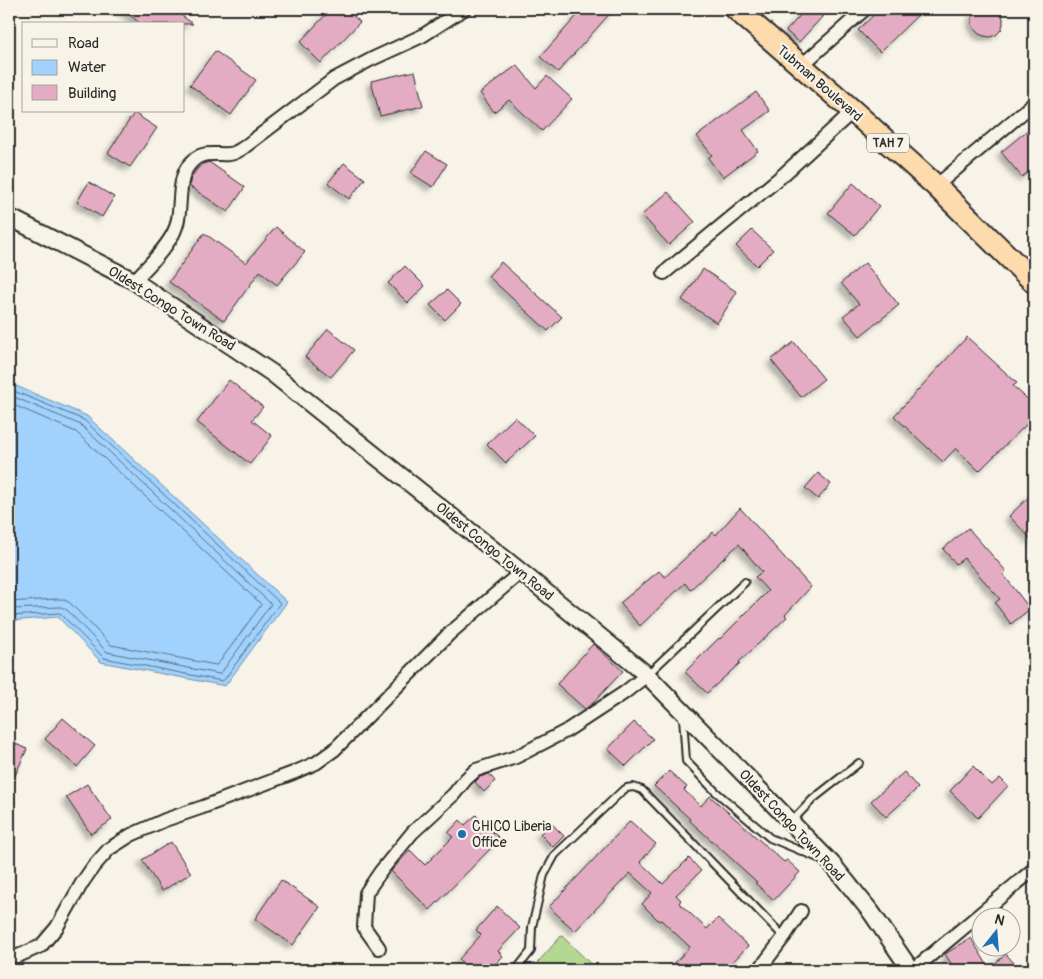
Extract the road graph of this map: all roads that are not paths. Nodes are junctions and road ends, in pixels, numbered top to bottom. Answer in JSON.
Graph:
{"nodes":[{"id":1,"x":464,"y":9,"type":"edge"},
{"id":2,"x":736,"y":9,"type":"edge"},
{"id":3,"x":866,"y":9,"type":"edge"},
{"id":4,"x":801,"y":66,"type":"junction"},
{"id":5,"x":1034,"y":103,"type":"edge"},
{"id":6,"x":853,"y":111,"type":"junction"},
{"id":7,"x":936,"y":186,"type":"junction"},
{"id":8,"x":9,"y":217,"type":"edge"},
{"id":9,"x":664,"y":273,"type":"dead end"},
{"id":10,"x":1032,"y":277,"type":"edge"},
{"id":11,"x":134,"y":281,"type":"junction"},
{"id":12,"x":521,"y":572,"type":"junction"},
{"id":13,"x":745,"y":582,"type":"dead end"},
{"id":14,"x":646,"y":675,"type":"junction"},
{"id":15,"x":683,"y":711,"type":"junction"},
{"id":16,"x":859,"y":763,"type":"dead end"},
{"id":17,"x":792,"y":822,"type":"junction"},
{"id":18,"x":832,"y":864,"type":"junction"},
{"id":19,"x":1034,"y":869,"type":"edge"},
{"id":20,"x":801,"y":911,"type":"dead end"},
{"id":21,"x":784,"y":937,"type":"junction"},
{"id":22,"x":379,"y":948,"type":"dead end"},
{"id":23,"x":9,"y":956,"type":"edge"},
{"id":24,"x":907,"y":969,"type":"edge"},
{"id":25,"x":516,"y":970,"type":"edge"},
{"id":26,"x":759,"y":970,"type":"edge"}],
"edges":[{"from":1,"to":11,"type":"street"},
{"from":2,"to":4,"type":"highway","name":"Tubman Boulevard","number":"TAH 7"},
{"from":3,"to":4,"type":"street"},
{"from":4,"to":6,"type":"highway","name":"Tubman Boulevard","number":"TAH 7"},
{"from":5,"to":7,"type":"street"},
{"from":6,"to":7,"type":"highway","name":"Tubman Boulevard","number":"TAH 7"},
{"from":6,"to":9,"type":"street"},
{"from":7,"to":10,"type":"highway","name":"Tubman Boulevard","number":"TAH 7"},
{"from":8,"to":11,"type":"street","name":"Oldest Congo Town Road"},
{"from":11,"to":12,"type":"street","name":"Oldest Congo Town Road"},
{"from":12,"to":14,"type":"street","name":"Oldest Congo Town Road"},
{"from":12,"to":23,"type":"street"},
{"from":13,"to":14,"type":"lane"},
{"from":14,"to":15,"type":"street","name":"Oldest Congo Town Road"},
{"from":14,"to":22,"type":"street"},
{"from":15,"to":17,"type":"street","name":"Oldest Congo Town Road"},
{"from":15,"to":18,"type":"lane"},
{"from":16,"to":17,"type":"lane"},
{"from":17,"to":18,"type":"street","name":"Oldest Congo Town Road"},
{"from":18,"to":24,"type":"street","name":"Oldest Congo Town Road"},
{"from":19,"to":24,"type":"street"},
{"from":20,"to":21,"type":"street"},
{"from":21,"to":25,"type":"lane"},
{"from":21,"to":26,"type":"street"}]}
